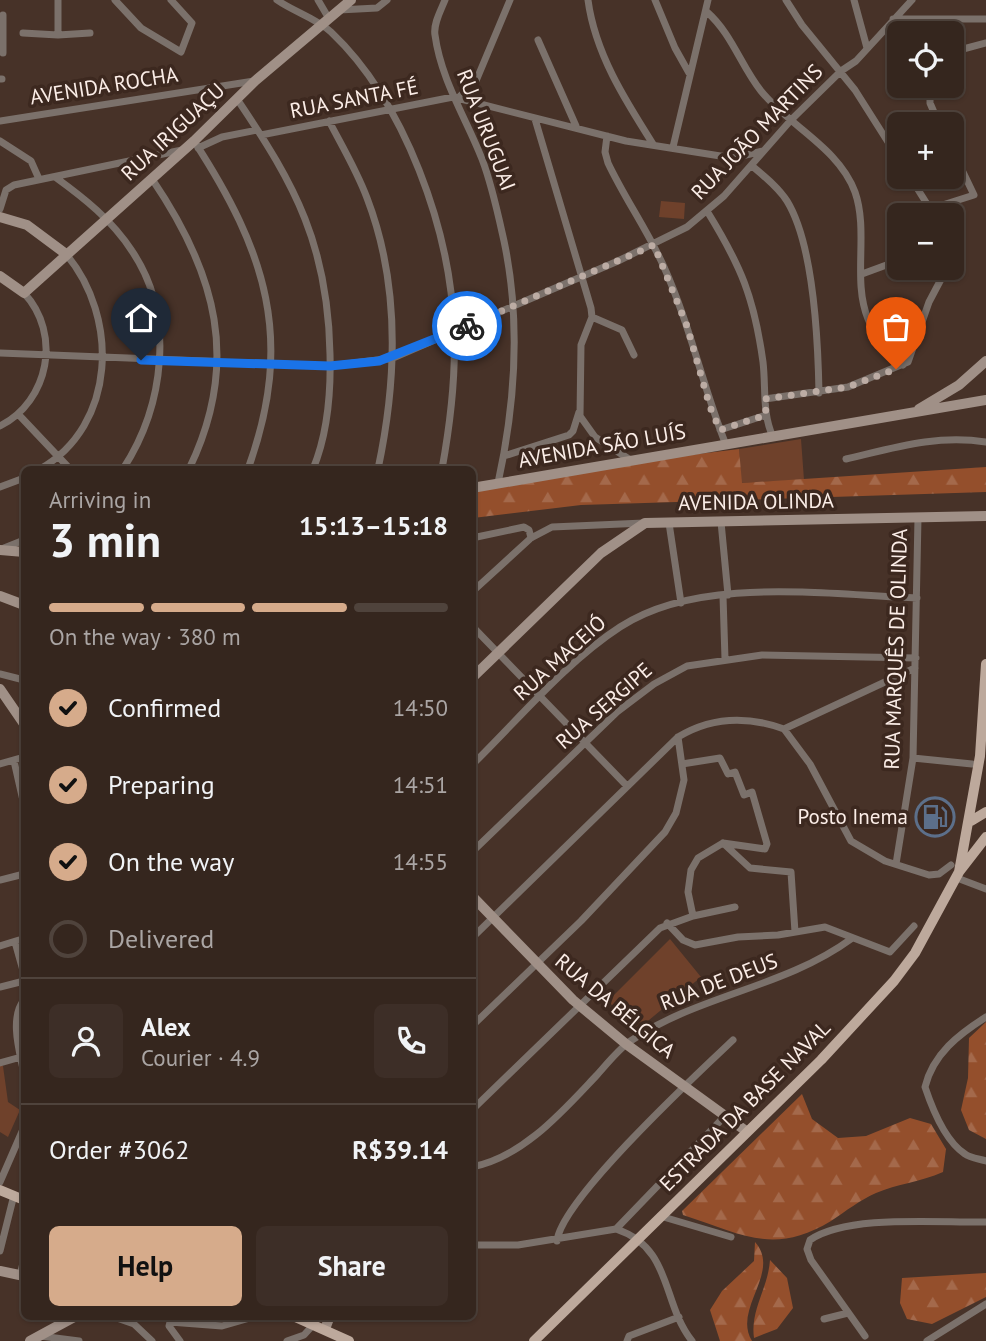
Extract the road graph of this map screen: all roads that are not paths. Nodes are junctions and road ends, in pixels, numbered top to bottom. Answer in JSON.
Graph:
{"nodes":[{"id":1,"x":58,"y":0,"type":"edge"},
{"id":2,"x":115,"y":0,"type":"edge"},
{"id":3,"x":171,"y":0,"type":"edge"},
{"id":4,"x":277,"y":0,"type":"edge"},
{"id":5,"x":318,"y":0,"type":"edge"},
{"id":6,"x":351,"y":0,"type":"edge"},
{"id":7,"x":387,"y":0,"type":"edge"},
{"id":8,"x":510,"y":0,"type":"edge"},
{"id":9,"x":588,"y":0,"type":"edge"},
{"id":10,"x":655,"y":0,"type":"edge"},
{"id":11,"x":708,"y":0,"type":"edge"},
{"id":12,"x":786,"y":0,"type":"edge"},
{"id":13,"x":854,"y":0,"type":"edge"},
{"id":14,"x":912,"y":0,"type":"edge"},
{"id":15,"x":443,"y":1,"type":"edge"},
{"id":16,"x":338,"y":10,"type":"junction"},
{"id":17,"x":707,"y":12,"type":"junction"},
{"id":18,"x":2,"y":15,"type":"edge"},
{"id":19,"x":14,"y":16,"type":"dead end"},
{"id":20,"x":893,"y":19,"type":"junction"},
{"id":21,"x":986,"y":19,"type":"edge"},
{"id":22,"x":324,"y":20,"type":"junction"},
{"id":23,"x":23,"y":33,"type":"dead end"},
{"id":24,"x":90,"y":33,"type":"dead end"},
{"id":25,"x":58,"y":35,"type":"junction"},
{"id":26,"x":538,"y":40,"type":"dead end"},
{"id":27,"x":986,"y":43,"type":"edge"},
{"id":28,"x":867,"y":48,"type":"junction"},
{"id":29,"x":964,"y":49,"type":"edge"},
{"id":30,"x":3,"y":52,"type":"dead end"},
{"id":31,"x":841,"y":71,"type":"junction"},
{"id":32,"x":690,"y":73,"type":"junction"},
{"id":33,"x":255,"y":81,"type":"junction"},
{"id":34,"x":456,"y":97,"type":"junction"},
{"id":35,"x":237,"y":99,"type":"junction"},
{"id":36,"x":389,"y":109,"type":"junction"},
{"id":37,"x":535,"y":119,"type":"junction"},
{"id":38,"x":791,"y":120,"type":"junction"},
{"id":39,"x":0,"y":121,"type":"edge"},
{"id":40,"x":329,"y":121,"type":"junction"},
{"id":41,"x":576,"y":126,"type":"junction"},
{"id":42,"x":259,"y":132,"type":"junction"},
{"id":43,"x":607,"y":136,"type":"junction"},
{"id":44,"x":0,"y":141,"type":"edge"},
{"id":45,"x":887,"y":141,"type":"edge"},
{"id":46,"x":196,"y":144,"type":"junction"},
{"id":47,"x":653,"y":144,"type":"junction"},
{"id":48,"x":673,"y":147,"type":"junction"},
{"id":49,"x":183,"y":150,"type":"junction"},
{"id":50,"x":764,"y":150,"type":"junction"},
{"id":51,"x":752,"y":166,"type":"junction"},
{"id":52,"x":964,"y":174,"type":"edge"},
{"id":53,"x":55,"y":177,"type":"junction"},
{"id":54,"x":39,"y":179,"type":"junction"},
{"id":55,"x":152,"y":179,"type":"junction"},
{"id":56,"x":954,"y":203,"type":"edge"},
{"id":57,"x":0,"y":209,"type":"edge"},
{"id":58,"x":708,"y":211,"type":"junction"},
{"id":59,"x":0,"y":217,"type":"edge"},
{"id":60,"x":107,"y":219,"type":"junction"},
{"id":61,"x":654,"y":245,"type":"junction"},
{"id":62,"x":66,"y":254,"type":"junction"},
{"id":63,"x":887,"y":265,"type":"edge"},
{"id":64,"x":862,"y":274,"type":"junction"},
{"id":65,"x":0,"y":276,"type":"edge"},
{"id":66,"x":580,"y":277,"type":"junction"},
{"id":67,"x":941,"y":280,"type":"edge"},
{"id":68,"x":24,"y":293,"type":"junction"},
{"id":69,"x":512,"y":306,"type":"junction"},
{"id":70,"x":592,"y":317,"type":"junction"},
{"id":71,"x":454,"y":331,"type":"junction"},
{"id":72,"x":0,"y":353,"type":"edge"},
{"id":73,"x":46,"y":355,"type":"junction"},
{"id":74,"x":634,"y":355,"type":"dead end"},
{"id":75,"x":393,"y":358,"type":"junction"},
{"id":76,"x":103,"y":359,"type":"junction"},
{"id":77,"x":986,"y":360,"type":"edge"},
{"id":78,"x":160,"y":361,"type":"junction"},
{"id":79,"x":217,"y":362,"type":"junction"},
{"id":80,"x":270,"y":364,"type":"junction"},
{"id":81,"x":904,"y":365,"type":"junction"},
{"id":82,"x":330,"y":366,"type":"junction"},
{"id":83,"x":819,"y":393,"type":"junction"},
{"id":84,"x":765,"y":399,"type":"junction"},
{"id":85,"x":986,"y":400,"type":"edge"},
{"id":86,"x":579,"y":410,"type":"junction"},
{"id":87,"x":19,"y":415,"type":"junction"},
{"id":88,"x":766,"y":415,"type":"junction"},
{"id":89,"x":906,"y":415,"type":"junction"},
{"id":90,"x":0,"y":426,"type":"edge"},
{"id":91,"x":720,"y":430,"type":"junction"},
{"id":92,"x":773,"y":437,"type":"junction"},
{"id":93,"x":986,"y":443,"type":"edge"},
{"id":94,"x":726,"y":445,"type":"junction"},
{"id":95,"x":504,"y":456,"type":"junction"},
{"id":96,"x":60,"y":457,"type":"junction"},
{"id":97,"x":846,"y":459,"type":"dead end"},
{"id":98,"x":632,"y":461,"type":"junction"},
{"id":99,"x":45,"y":466,"type":"edge"},
{"id":100,"x":68,"y":466,"type":"edge"},
{"id":101,"x":125,"y":466,"type":"edge"},
{"id":102,"x":190,"y":466,"type":"edge"},
{"id":103,"x":248,"y":466,"type":"edge"},
{"id":104,"x":314,"y":466,"type":"edge"},
{"id":105,"x":379,"y":466,"type":"edge"},
{"id":106,"x":442,"y":466,"type":"edge"},
{"id":107,"x":21,"y":479,"type":"edge"},
{"id":108,"x":498,"y":483,"type":"junction"},
{"id":109,"x":0,"y":487,"type":"edge"},
{"id":110,"x":476,"y":487,"type":"edge"},
{"id":111,"x":986,"y":516,"type":"edge"},
{"id":112,"x":918,"y":518,"type":"junction"},
{"id":113,"x":721,"y":522,"type":"junction"},
{"id":114,"x":645,"y":523,"type":"junction"},
{"id":115,"x":668,"y":523,"type":"junction"},
{"id":116,"x":476,"y":537,"type":"edge"},
{"id":117,"x":531,"y":538,"type":"junction"},
{"id":118,"x":21,"y":542,"type":"edge"},
{"id":119,"x":0,"y":550,"type":"edge"},
{"id":120,"x":21,"y":552,"type":"edge"},
{"id":121,"x":476,"y":588,"type":"edge"},
{"id":122,"x":725,"y":595,"type":"junction"},
{"id":123,"x":0,"y":596,"type":"edge"},
{"id":124,"x":917,"y":598,"type":"junction"},
{"id":125,"x":681,"y":603,"type":"junction"},
{"id":126,"x":21,"y":604,"type":"edge"},
{"id":127,"x":476,"y":630,"type":"edge"},
{"id":128,"x":499,"y":652,"type":"junction"},
{"id":129,"x":916,"y":658,"type":"junction"},
{"id":130,"x":725,"y":659,"type":"junction"},
{"id":131,"x":986,"y":664,"type":"edge"},
{"id":132,"x":915,"y":667,"type":"junction"},
{"id":133,"x":0,"y":674,"type":"edge"},
{"id":134,"x":476,"y":674,"type":"edge"},
{"id":135,"x":21,"y":679,"type":"edge"},
{"id":136,"x":0,"y":689,"type":"edge"},
{"id":137,"x":542,"y":697,"type":"junction"},
{"id":138,"x":21,"y":720,"type":"edge"},
{"id":139,"x":784,"y":729,"type":"junction"},
{"id":140,"x":678,"y":737,"type":"junction"},
{"id":141,"x":585,"y":743,"type":"junction"},
{"id":142,"x":21,"y":758,"type":"edge"},
{"id":143,"x":913,"y":758,"type":"junction"},
{"id":144,"x":13,"y":761,"type":"junction"},
{"id":145,"x":476,"y":761,"type":"edge"},
{"id":146,"x":0,"y":764,"type":"edge"},
{"id":147,"x":682,"y":764,"type":"junction"},
{"id":148,"x":980,"y":768,"type":"edge"},
{"id":149,"x":627,"y":786,"type":"junction"},
{"id":150,"x":21,"y":793,"type":"edge"},
{"id":151,"x":986,"y":812,"type":"edge"},
{"id":152,"x":971,"y":821,"type":"junction"},
{"id":153,"x":986,"y":837,"type":"edge"},
{"id":154,"x":723,"y":843,"type":"junction"},
{"id":155,"x":476,"y":848,"type":"edge"},
{"id":156,"x":896,"y":864,"type":"junction"},
{"id":157,"x":955,"y":871,"type":"junction"},
{"id":158,"x":21,"y":875,"type":"edge"},
{"id":159,"x":0,"y":880,"type":"edge"},
{"id":160,"x":986,"y":889,"type":"edge"},
{"id":161,"x":476,"y":900,"type":"edge"},
{"id":162,"x":735,"y":906,"type":"dead end"},
{"id":163,"x":692,"y":916,"type":"junction"},
{"id":164,"x":493,"y":917,"type":"junction"},
{"id":165,"x":667,"y":923,"type":"junction"},
{"id":166,"x":914,"y":926,"type":"dead end"},
{"id":167,"x":795,"y":932,"type":"junction"},
{"id":168,"x":476,"y":934,"type":"edge"},
{"id":169,"x":851,"y":939,"type":"junction"},
{"id":170,"x":0,"y":946,"type":"edge"},
{"id":171,"x":21,"y":958,"type":"edge"},
{"id":172,"x":536,"y":965,"type":"junction"},
{"id":173,"x":21,"y":982,"type":"edge"},
{"id":174,"x":0,"y":988,"type":"edge"},
{"id":175,"x":21,"y":1006,"type":"edge"},
{"id":176,"x":580,"y":1006,"type":"junction"},
{"id":177,"x":986,"y":1017,"type":"edge"},
{"id":178,"x":476,"y":1022,"type":"edge"},
{"id":179,"x":733,"y":1040,"type":"dead end"},
{"id":180,"x":626,"y":1044,"type":"junction"},
{"id":181,"x":21,"y":1057,"type":"joint"},
{"id":182,"x":0,"y":1063,"type":"edge"},
{"id":183,"x":683,"y":1087,"type":"junction"},
{"id":184,"x":476,"y":1106,"type":"edge"},
{"id":185,"x":724,"y":1117,"type":"junction"},
{"id":186,"x":746,"y":1131,"type":"junction"},
{"id":187,"x":21,"y":1134,"type":"edge"},
{"id":188,"x":986,"y":1161,"type":"edge"},
{"id":189,"x":476,"y":1165,"type":"edge"},
{"id":190,"x":0,"y":1182,"type":"edge"},
{"id":191,"x":0,"y":1189,"type":"edge"},
{"id":192,"x":19,"y":1198,"type":"edge"},
{"id":193,"x":660,"y":1216,"type":"junction"},
{"id":194,"x":986,"y":1222,"type":"edge"},
{"id":195,"x":616,"y":1230,"type":"junction"},
{"id":196,"x":731,"y":1237,"type":"dead end"},
{"id":197,"x":637,"y":1238,"type":"junction"},
{"id":198,"x":557,"y":1241,"type":"junction"},
{"id":199,"x":476,"y":1245,"type":"edge"},
{"id":200,"x":0,"y":1251,"type":"edge"},
{"id":201,"x":0,"y":1271,"type":"edge"},
{"id":202,"x":21,"y":1276,"type":"edge"},
{"id":203,"x":986,"y":1304,"type":"edge"},
{"id":204,"x":848,"y":1313,"type":"junction"},
{"id":205,"x":679,"y":1317,"type":"junction"},
{"id":206,"x":824,"y":1319,"type":"dead end"},
{"id":207,"x":69,"y":1320,"type":"edge"},
{"id":208,"x":122,"y":1320,"type":"edge"},
{"id":209,"x":244,"y":1320,"type":"edge"},
{"id":210,"x":302,"y":1320,"type":"edge"},
{"id":211,"x":326,"y":1320,"type":"edge"},
{"id":212,"x":319,"y":1327,"type":"junction"},
{"id":213,"x":40,"y":1336,"type":"junction"},
{"id":214,"x":865,"y":1336,"type":"dead end"},
{"id":215,"x":30,"y":1341,"type":"edge"},
{"id":216,"x":79,"y":1341,"type":"edge"},
{"id":217,"x":152,"y":1341,"type":"edge"},
{"id":218,"x":180,"y":1341,"type":"edge"},
{"id":219,"x":287,"y":1341,"type":"edge"},
{"id":220,"x":349,"y":1341,"type":"edge"},
{"id":221,"x":534,"y":1341,"type":"edge"},
{"id":222,"x":627,"y":1341,"type":"edge"},
{"id":223,"x":692,"y":1341,"type":"edge"},
{"id":224,"x":927,"y":1341,"type":"edge"}],
"edges":[{"from":1,"to":25,"type":"street"},
{"from":2,"to":3,"type":"street"},
{"from":4,"to":22,"type":"street"},
{"from":5,"to":22,"type":"street"},
{"from":6,"to":16,"type":"main road","name":"RUA IRIGUAÇU"},
{"from":7,"to":16,"type":"street"},
{"from":8,"to":34,"type":"street"},
{"from":9,"to":47,"type":"street"},
{"from":10,"to":32,"type":"street"},
{"from":11,"to":17,"type":"street"},
{"from":12,"to":31,"type":"street"},
{"from":13,"to":28,"type":"street"},
{"from":14,"to":20,"type":"street","name":"RUA JOÃO MARTINS"},
{"from":15,"to":34,"type":"street","name":"RUA URUGUAI"},
{"from":16,"to":22,"type":"main road","name":"RUA IRIGUAÇU"},
{"from":17,"to":32,"type":"street"},
{"from":17,"to":38,"type":"street"},
{"from":18,"to":19,"type":"street"},
{"from":18,"to":30,"type":"street"},
{"from":20,"to":21,"type":"street"},
{"from":20,"to":28,"type":"street","name":"RUA JOÃO MARTINS"},
{"from":22,"to":33,"type":"main road","name":"RUA IRIGUAÇU"},
{"from":22,"to":36,"type":"street"},
{"from":23,"to":25,"type":"street"},
{"from":24,"to":25,"type":"street"},
{"from":26,"to":41,"type":"street"},
{"from":27,"to":29,"type":"street"},
{"from":28,"to":31,"type":"street","name":"RUA JOÃO MARTINS"},
{"from":31,"to":38,"type":"street","name":"RUA JOÃO MARTINS"},
{"from":31,"to":45,"type":"street"},
{"from":32,"to":48,"type":"street"},
{"from":33,"to":35,"type":"main road","name":"RUA IRIGUAÇU"},
{"from":33,"to":39,"type":"street","name":"AVENIDA ROCHA"},
{"from":34,"to":36,"type":"street","name":"RUA SANTA FÉ"},
{"from":34,"to":37,"type":"street"},
{"from":34,"to":69,"type":"street","name":"RUA URUGUAI"},
{"from":35,"to":42,"type":"street"},
{"from":35,"to":46,"type":"main road","name":"RUA IRIGUAÇU"},
{"from":36,"to":40,"type":"street","name":"RUA SANTA FÉ"},
{"from":36,"to":71,"type":"street"},
{"from":37,"to":41,"type":"street"},
{"from":37,"to":66,"type":"street"},
{"from":38,"to":50,"type":"street","name":"RUA JOÃO MARTINS"},
{"from":38,"to":64,"type":"street"},
{"from":40,"to":42,"type":"street","name":"RUA SANTA FÉ"},
{"from":40,"to":75,"type":"street"},
{"from":41,"to":43,"type":"street"},
{"from":42,"to":46,"type":"street","name":"RUA SANTA FÉ"},
{"from":42,"to":82,"type":"street"},
{"from":43,"to":47,"type":"street"},
{"from":43,"to":61,"type":"street"},
{"from":44,"to":54,"type":"street"},
{"from":46,"to":49,"type":"main road","name":"RUA IRIGUAÇU"},
{"from":46,"to":80,"type":"street"},
{"from":47,"to":48,"type":"street"},
{"from":48,"to":50,"type":"street"},
{"from":49,"to":53,"type":"street"},
{"from":49,"to":55,"type":"main road","name":"RUA IRIGUAÇU"},
{"from":50,"to":51,"type":"street","name":"RUA JOÃO MARTINS"},
{"from":51,"to":58,"type":"street","name":"RUA JOÃO MARTINS"},
{"from":51,"to":83,"type":"street"},
{"from":52,"to":56,"type":"street"},
{"from":53,"to":54,"type":"street"},
{"from":53,"to":60,"type":"street"},
{"from":54,"to":57,"type":"street"},
{"from":55,"to":60,"type":"main road","name":"RUA IRIGUAÇU"},
{"from":55,"to":79,"type":"street"},
{"from":58,"to":61,"type":"street","name":"RUA JOÃO MARTINS"},
{"from":58,"to":84,"type":"street"},
{"from":59,"to":62,"type":"main road"},
{"from":60,"to":62,"type":"main road","name":"RUA IRIGUAÇU"},
{"from":60,"to":78,"type":"street"},
{"from":61,"to":66,"type":"street","name":"RUA JOÃO MARTINS"},
{"from":61,"to":91,"type":"street"},
{"from":62,"to":68,"type":"main road","name":"RUA IRIGUAÇU"},
{"from":62,"to":76,"type":"street"},
{"from":63,"to":64,"type":"street"},
{"from":64,"to":81,"type":"street"},
{"from":65,"to":68,"type":"main road"},
{"from":66,"to":69,"type":"street","name":"RUA JOÃO MARTINS"},
{"from":66,"to":70,"type":"street"},
{"from":67,"to":81,"type":"street"},
{"from":68,"to":73,"type":"street"},
{"from":69,"to":71,"type":"street","name":"RUA JOÃO MARTINS"},
{"from":69,"to":95,"type":"street","name":"RUA URUGUAI"},
{"from":70,"to":74,"type":"street"},
{"from":70,"to":86,"type":"street"},
{"from":71,"to":75,"type":"street","name":"RUA JOÃO MARTINS"},
{"from":71,"to":106,"type":"street"},
{"from":72,"to":73,"type":"street","name":"RUA JOÃO MARTINS"},
{"from":73,"to":76,"type":"street","name":"RUA JOÃO MARTINS"},
{"from":73,"to":87,"type":"street"},
{"from":75,"to":82,"type":"street","name":"RUA JOÃO MARTINS"},
{"from":75,"to":105,"type":"street"},
{"from":76,"to":78,"type":"street","name":"RUA JOÃO MARTINS"},
{"from":76,"to":96,"type":"street"},
{"from":77,"to":89,"type":"main road"},
{"from":78,"to":79,"type":"street","name":"RUA JOÃO MARTINS"},
{"from":78,"to":101,"type":"street"},
{"from":79,"to":80,"type":"street","name":"RUA JOÃO MARTINS"},
{"from":79,"to":102,"type":"street"},
{"from":80,"to":82,"type":"street","name":"RUA JOÃO MARTINS"},
{"from":80,"to":103,"type":"street"},
{"from":81,"to":83,"type":"street"},
{"from":82,"to":104,"type":"street"},
{"from":83,"to":84,"type":"street"},
{"from":84,"to":88,"type":"street"},
{"from":85,"to":89,"type":"main road","name":"AVENIDA SÃO LUÍS"},
{"from":86,"to":95,"type":"street"},
{"from":86,"to":98,"type":"street"},
{"from":87,"to":90,"type":"street"},
{"from":87,"to":96,"type":"street"},
{"from":88,"to":91,"type":"street"},
{"from":88,"to":92,"type":"street"},
{"from":89,"to":92,"type":"main road","name":"AVENIDA SÃO LUÍS"},
{"from":91,"to":94,"type":"street"},
{"from":92,"to":94,"type":"main road","name":"AVENIDA SÃO LUÍS"},
{"from":93,"to":97,"type":"street"},
{"from":94,"to":98,"type":"main road","name":"AVENIDA SÃO LUÍS"},
{"from":95,"to":108,"type":"street","name":"RUA URUGUAI"},
{"from":96,"to":99,"type":"street"},
{"from":96,"to":100,"type":"street"},
{"from":98,"to":108,"type":"main road","name":"AVENIDA SÃO LUÍS"},
{"from":107,"to":109,"type":"street"},
{"from":108,"to":110,"type":"main road","name":"AVENIDA SÃO LUÍS"},
{"from":111,"to":112,"type":"main road","name":"AVENIDA OLINDA"},
{"from":112,"to":113,"type":"main road","name":"AVENIDA OLINDA"},
{"from":112,"to":124,"type":"street","name":"RUA MARQUÊS DE OLINDA"},
{"from":113,"to":115,"type":"main road","name":"AVENIDA OLINDA"},
{"from":113,"to":122,"type":"street"},
{"from":114,"to":115,"type":"main road","name":"AVENIDA OLINDA"},
{"from":114,"to":117,"type":"street","name":"AVENIDA OLINDA"},
{"from":114,"to":128,"type":"main road"},
{"from":115,"to":125,"type":"street"},
{"from":116,"to":117,"type":"street"},
{"from":117,"to":121,"type":"street"},
{"from":118,"to":119,"type":"street"},
{"from":119,"to":120,"type":"main road"},
{"from":122,"to":124,"type":"street","name":"RUA MACEIÓ"},
{"from":122,"to":125,"type":"street","name":"RUA MACEIÓ"},
{"from":122,"to":130,"type":"street"},
{"from":123,"to":126,"type":"main road"},
{"from":124,"to":129,"type":"street","name":"RUA MARQUÊS DE OLINDA"},
{"from":125,"to":137,"type":"street","name":"RUA MACEIÓ"},
{"from":127,"to":128,"type":"street"},
{"from":128,"to":134,"type":"main road"},
{"from":128,"to":137,"type":"street"},
{"from":129,"to":130,"type":"street","name":"RUA SERGIPE"},
{"from":129,"to":132,"type":"street","name":"RUA MARQUÊS DE OLINDA"},
{"from":130,"to":141,"type":"street","name":"RUA SERGIPE"},
{"from":131,"to":148,"type":"main road"},
{"from":132,"to":139,"type":"street"},
{"from":132,"to":143,"type":"street","name":"RUA MARQUÊS DE OLINDA"},
{"from":133,"to":135,"type":"street"},
{"from":136,"to":138,"type":"main road"},
{"from":137,"to":141,"type":"street"},
{"from":137,"to":145,"type":"street","name":"RUA MACEIÓ"},
{"from":139,"to":140,"type":"street"},
{"from":139,"to":156,"type":"street"},
{"from":140,"to":147,"type":"street"},
{"from":140,"to":149,"type":"street"},
{"from":141,"to":149,"type":"street"},
{"from":141,"to":155,"type":"street","name":"RUA SERGIPE"},
{"from":142,"to":144,"type":"street"},
{"from":143,"to":148,"type":"street"},
{"from":143,"to":156,"type":"street","name":"RUA MARQUÊS DE OLINDA"},
{"from":144,"to":146,"type":"street"},
{"from":144,"to":150,"type":"street"},
{"from":147,"to":154,"type":"street"},
{"from":147,"to":172,"type":"street"},
{"from":148,"to":152,"type":"main road"},
{"from":149,"to":164,"type":"street"},
{"from":151,"to":152,"type":"main road"},
{"from":152,"to":157,"type":"main road"},
{"from":153,"to":157,"type":"main road"},
{"from":154,"to":163,"type":"street"},
{"from":154,"to":167,"type":"street"},
{"from":156,"to":157,"type":"street"},
{"from":157,"to":160,"type":"street"},
{"from":157,"to":186,"type":"main road","name":"ESTRADA DA BASE NAVAL"},
{"from":158,"to":159,"type":"street"},
{"from":161,"to":164,"type":"main road","name":"RUA DA BÉLGICA"},
{"from":162,"to":163,"type":"street"},
{"from":163,"to":165,"type":"street"},
{"from":164,"to":168,"type":"street"},
{"from":164,"to":172,"type":"main road","name":"RUA DA BÉLGICA"},
{"from":165,"to":167,"type":"street"},
{"from":165,"to":176,"type":"street"},
{"from":166,"to":169,"type":"street"},
{"from":167,"to":169,"type":"street"},
{"from":169,"to":180,"type":"street","name":"RUA DE DEUS"},
{"from":170,"to":171,"type":"street"},
{"from":172,"to":176,"type":"main road","name":"RUA DA BÉLGICA"},
{"from":172,"to":178,"type":"street"},
{"from":173,"to":174,"type":"street"},
{"from":175,"to":181,"type":"street"},
{"from":176,"to":180,"type":"main road","name":"RUA DA BÉLGICA"},
{"from":176,"to":184,"type":"street"},
{"from":177,"to":188,"type":"street"},
{"from":179,"to":183,"type":"street"},
{"from":180,"to":183,"type":"main road","name":"RUA DA BÉLGICA"},
{"from":180,"to":189,"type":"street","name":"RUA DE DEUS"},
{"from":181,"to":182,"type":"street"},
{"from":183,"to":185,"type":"main road","name":"RUA DA BÉLGICA"},
{"from":183,"to":198,"type":"street"},
{"from":185,"to":186,"type":"main road","name":"RUA DA BÉLGICA"},
{"from":185,"to":195,"type":"street"},
{"from":186,"to":193,"type":"main road","name":"ESTRADA DA BASE NAVAL"},
{"from":187,"to":190,"type":"street"},
{"from":191,"to":192,"type":"main road"},
{"from":192,"to":200,"type":"street"},
{"from":193,"to":196,"type":"street"},
{"from":193,"to":197,"type":"main road","name":"ESTRADA DA BASE NAVAL"},
{"from":194,"to":204,"type":"street"},
{"from":195,"to":197,"type":"street"},
{"from":195,"to":198,"type":"street"},
{"from":197,"to":205,"type":"street"},
{"from":197,"to":221,"type":"main road","name":"ESTRADA DA BASE NAVAL"},
{"from":198,"to":199,"type":"street"},
{"from":201,"to":202,"type":"main road"},
{"from":203,"to":224,"type":"street"},
{"from":204,"to":206,"type":"street"},
{"from":204,"to":214,"type":"street"},
{"from":205,"to":222,"type":"street"},
{"from":205,"to":223,"type":"street"},
{"from":207,"to":213,"type":"main road"},
{"from":208,"to":217,"type":"street"},
{"from":209,"to":218,"type":"street"},
{"from":210,"to":212,"type":"main road"},
{"from":211,"to":212,"type":"main road"},
{"from":212,"to":219,"type":"street"},
{"from":212,"to":220,"type":"main road"},
{"from":213,"to":215,"type":"main road"},
{"from":213,"to":216,"type":"street"}]}
